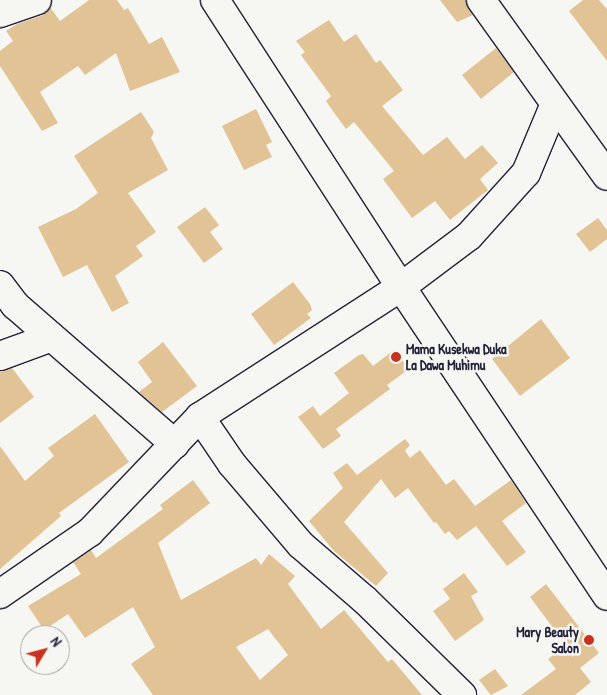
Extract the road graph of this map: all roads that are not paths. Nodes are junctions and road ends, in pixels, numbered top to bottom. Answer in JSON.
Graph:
{"nodes":[{"id":1,"x":37,"y":0,"type":"edge"},
{"id":2,"x":215,"y":0,"type":"edge"},
{"id":3,"x":481,"y":0,"type":"edge"},
{"id":4,"x":0,"y":12,"type":"edge"},
{"id":5,"x":554,"y":106,"type":"junction"},
{"id":6,"x":606,"y":172,"type":"edge"},
{"id":7,"x":0,"y":285,"type":"edge"},
{"id":8,"x":401,"y":287,"type":"junction"},
{"id":9,"x":52,"y":337,"type":"junction"},
{"id":10,"x":0,"y":356,"type":"edge"},
{"id":11,"x":200,"y":416,"type":"junction"},
{"id":12,"x":174,"y":444,"type":"junction"},
{"id":13,"x":0,"y":594,"type":"edge"},
{"id":14,"x":607,"y":596,"type":"edge"},
{"id":15,"x":462,"y":695,"type":"edge"}],
"edges":[{"from":1,"to":4,"type":"street"},
{"from":2,"to":8,"type":"street"},
{"from":3,"to":5,"type":"street"},
{"from":5,"to":6,"type":"street"},
{"from":5,"to":8,"type":"street"},
{"from":7,"to":9,"type":"street"},
{"from":8,"to":11,"type":"street"},
{"from":8,"to":14,"type":"street"},
{"from":9,"to":10,"type":"street"},
{"from":9,"to":12,"type":"street"},
{"from":11,"to":12,"type":"street"},
{"from":11,"to":15,"type":"street"},
{"from":12,"to":13,"type":"street"}]}
